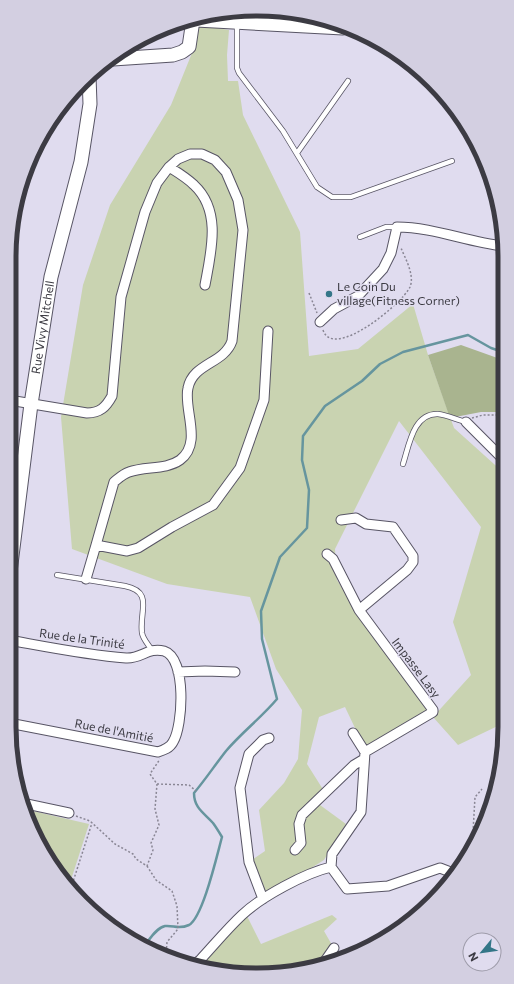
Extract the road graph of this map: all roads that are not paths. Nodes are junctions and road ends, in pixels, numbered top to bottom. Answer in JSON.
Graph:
{"nodes":[{"id":1,"x":211,"y":21,"type":"edge"},
{"id":2,"x":237,"y":22,"type":"junction"},
{"id":3,"x":194,"y":24,"type":"edge"},
{"id":4,"x":329,"y":27,"type":"edge"},
{"id":5,"x":121,"y":59,"type":"edge"},
{"id":6,"x":348,"y":81,"type":"dead end"},
{"id":7,"x":89,"y":85,"type":"edge"},
{"id":8,"x":297,"y":153,"type":"junction"},
{"id":9,"x":452,"y":161,"type":"dead end"},
{"id":10,"x":169,"y":167,"type":"junction"},
{"id":11,"x":397,"y":227,"type":"junction"},
{"id":12,"x":360,"y":237,"type":"dead end"},
{"id":13,"x":497,"y":245,"type":"edge"},
{"id":14,"x":205,"y":285,"type":"dead end"},
{"id":15,"x":320,"y":322,"type":"road end"},
{"id":16,"x":268,"y":331,"type":"dead end"},
{"id":17,"x":16,"y":401,"type":"edge"},
{"id":18,"x":31,"y":404,"type":"junction"},
{"id":19,"x":466,"y":422,"type":"joint"},
{"id":20,"x":498,"y":454,"type":"edge"},
{"id":21,"x":403,"y":464,"type":"dead end"},
{"id":22,"x":16,"y":474,"type":"edge"},
{"id":23,"x":341,"y":520,"type":"dead end"},
{"id":24,"x":96,"y":545,"type":"junction"},
{"id":25,"x":327,"y":554,"type":"dead end"},
{"id":26,"x":57,"y":574,"type":"dead end"},
{"id":27,"x":86,"y":579,"type":"junction"},
{"id":28,"x":359,"y":610,"type":"junction"},
{"id":29,"x":16,"y":641,"type":"edge"},
{"id":30,"x":151,"y":649,"type":"junction"},
{"id":31,"x":178,"y":672,"type":"junction"},
{"id":32,"x":235,"y":672,"type":"dead end"},
{"id":33,"x":16,"y":724,"type":"edge"},
{"id":34,"x":353,"y":733,"type":"dead end"},
{"id":35,"x":269,"y":738,"type":"dead end"},
{"id":36,"x":364,"y":755,"type":"junction"},
{"id":37,"x":29,"y":805,"type":"edge"},
{"id":38,"x":68,"y":813,"type":"road end"},
{"id":39,"x":295,"y":850,"type":"dead end"},
{"id":40,"x":331,"y":867,"type":"junction"},
{"id":41,"x":450,"y":872,"type":"edge"},
{"id":42,"x":262,"y":900,"type":"junction"},
{"id":43,"x":334,"y":948,"type":"dead end"},
{"id":44,"x":328,"y":957,"type":"edge"},
{"id":45,"x":199,"y":961,"type":"edge"}],
"edges":[{"from":1,"to":2,"type":"street"},
{"from":2,"to":4,"type":"street"},
{"from":2,"to":8,"type":"lane"},
{"from":3,"to":5,"type":"street"},
{"from":6,"to":8,"type":"lane"},
{"from":7,"to":18,"type":"street","name":"Rue Vivy Mitchell"},
{"from":8,"to":9,"type":"lane"},
{"from":10,"to":14,"type":"street"},
{"from":10,"to":18,"type":"street"},
{"from":10,"to":24,"type":"street"},
{"from":11,"to":12,"type":"lane"},
{"from":11,"to":13,"type":"street"},
{"from":11,"to":15,"type":"street"},
{"from":16,"to":24,"type":"street"},
{"from":17,"to":18,"type":"street"},
{"from":18,"to":22,"type":"street","name":"Rue Vivy Mitchell"},
{"from":19,"to":20,"type":"street"},
{"from":19,"to":21,"type":"lane"},
{"from":23,"to":28,"type":"street"},
{"from":24,"to":27,"type":"street"},
{"from":25,"to":28,"type":"street"},
{"from":26,"to":27,"type":"lane"},
{"from":27,"to":30,"type":"lane"},
{"from":28,"to":36,"type":"street","name":"Impasse Lasy"},
{"from":29,"to":30,"type":"street","name":"Rue de la Trinité"},
{"from":30,"to":31,"type":"street","name":"Rue de l'Amitié"},
{"from":31,"to":32,"type":"street"},
{"from":31,"to":33,"type":"street","name":"Rue de l'Amitié"},
{"from":34,"to":36,"type":"street"},
{"from":35,"to":42,"type":"street"},
{"from":36,"to":39,"type":"street"},
{"from":36,"to":40,"type":"street"},
{"from":37,"to":38,"type":"street"},
{"from":40,"to":41,"type":"street"},
{"from":40,"to":42,"type":"street"},
{"from":42,"to":45,"type":"street"},
{"from":43,"to":44,"type":"street"}]}
